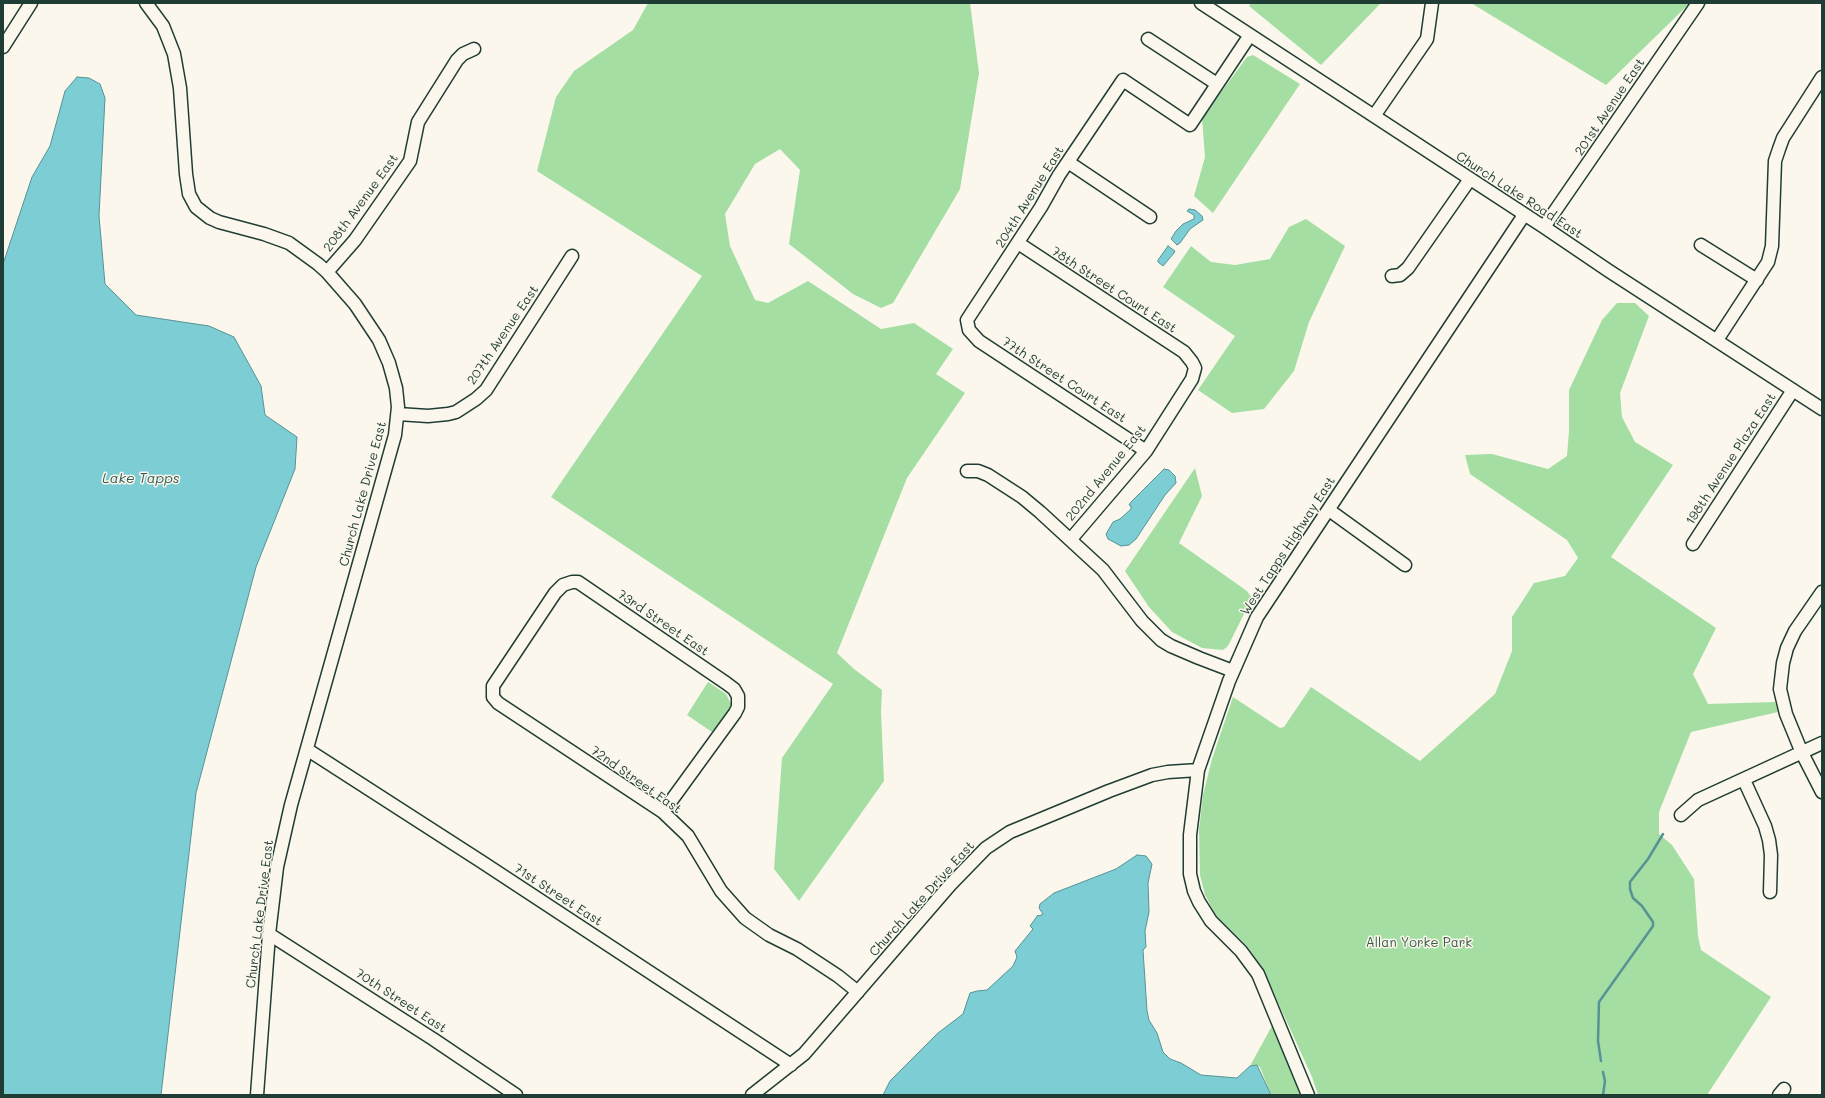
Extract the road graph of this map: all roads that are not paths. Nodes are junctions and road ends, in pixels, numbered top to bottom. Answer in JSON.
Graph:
{"nodes":[{"id":1,"x":31,"y":3,"type":"edge"},
{"id":2,"x":146,"y":3,"type":"edge"},
{"id":3,"x":1201,"y":3,"type":"edge"},
{"id":4,"x":1432,"y":3,"type":"edge"},
{"id":5,"x":1698,"y":3,"type":"edge"},
{"id":6,"x":1250,"y":35,"type":"junction"},
{"id":7,"x":1148,"y":39,"type":"dead end"},
{"id":8,"x":3,"y":47,"type":"edge"},
{"id":9,"x":474,"y":49,"type":"dead end"},
{"id":10,"x":1822,"y":77,"type":"edge"},
{"id":11,"x":1216,"y":84,"type":"junction"},
{"id":12,"x":1374,"y":116,"type":"junction"},
{"id":13,"x":1068,"y":162,"type":"junction"},
{"id":14,"x":1470,"y":179,"type":"junction"},
{"id":15,"x":1524,"y":215,"type":"junction"},
{"id":16,"x":1150,"y":217,"type":"dead end"},
{"id":17,"x":1544,"y":227,"type":"junction"},
{"id":18,"x":1018,"y":243,"type":"junction"},
{"id":19,"x":1701,"y":245,"type":"dead end"},
{"id":20,"x":572,"y":256,"type":"dead end"},
{"id":21,"x":327,"y":272,"type":"junction"},
{"id":22,"x":1392,"y":276,"type":"dead end"},
{"id":23,"x":1757,"y":280,"type":"junction"},
{"id":24,"x":969,"y":330,"type":"joint"},
{"id":25,"x":1717,"y":340,"type":"junction"},
{"id":26,"x":1192,"y":362,"type":"joint"},
{"id":27,"x":1793,"y":390,"type":"junction"},
{"id":28,"x":1822,"y":408,"type":"edge"},
{"id":29,"x":398,"y":414,"type":"junction"},
{"id":30,"x":1146,"y":451,"type":"junction"},
{"id":31,"x":967,"y":471,"type":"dead end"},
{"id":32,"x":1329,"y":510,"type":"junction"},
{"id":33,"x":1071,"y":539,"type":"junction"},
{"id":34,"x":1693,"y":544,"type":"dead end"},
{"id":35,"x":1405,"y":565,"type":"dead end"},
{"id":36,"x":1822,"y":592,"type":"edge"},
{"id":37,"x":1233,"y":671,"type":"junction"},
{"id":38,"x":493,"y":697,"type":"joint"},
{"id":39,"x":1822,"y":743,"type":"edge"},
{"id":40,"x":308,"y":750,"type":"junction"},
{"id":41,"x":1802,"y":753,"type":"junction"},
{"id":42,"x":1198,"y":770,"type":"junction"},
{"id":43,"x":1744,"y":780,"type":"junction"},
{"id":44,"x":1822,"y":792,"type":"edge"},
{"id":45,"x":663,"y":812,"type":"junction"},
{"id":46,"x":1681,"y":815,"type":"dead end"},
{"id":47,"x":1770,"y":892,"type":"dead end"},
{"id":48,"x":269,"y":934,"type":"junction"},
{"id":49,"x":858,"y":992,"type":"junction"},
{"id":50,"x":791,"y":1065,"type":"junction"},
{"id":51,"x":257,"y":1095,"type":"edge"},
{"id":52,"x":516,"y":1095,"type":"edge"},
{"id":53,"x":752,"y":1095,"type":"edge"},
{"id":54,"x":1308,"y":1095,"type":"edge"}],
"edges":[{"from":1,"to":8,"type":"street"},
{"from":2,"to":21,"type":"street","name":"Church Lake Drive East"},
{"from":3,"to":6,"type":"street","name":"Church Lake Road East"},
{"from":4,"to":12,"type":"street"},
{"from":5,"to":17,"type":"street","name":"201st Avenue East"},
{"from":6,"to":11,"type":"street"},
{"from":6,"to":12,"type":"street","name":"Church Lake Road East"},
{"from":7,"to":11,"type":"street"},
{"from":9,"to":21,"type":"street","name":"208th Avenue East"},
{"from":10,"to":23,"type":"street"},
{"from":11,"to":13,"type":"street","name":"204th Avenue East"},
{"from":12,"to":14,"type":"street","name":"Church Lake Road East"},
{"from":13,"to":16,"type":"street"},
{"from":13,"to":18,"type":"street","name":"204th Avenue East"},
{"from":14,"to":15,"type":"street","name":"Church Lake Road East"},
{"from":14,"to":22,"type":"street"},
{"from":15,"to":17,"type":"street","name":"Church Lake Road East"},
{"from":15,"to":32,"type":"street","name":"West Tapps Highway East"},
{"from":17,"to":25,"type":"street","name":"Church Lake Road East"},
{"from":18,"to":24,"type":"street","name":"204th Avenue East"},
{"from":18,"to":26,"type":"street","name":"78th Street Court East"},
{"from":19,"to":23,"type":"street"},
{"from":20,"to":29,"type":"street","name":"207th Avenue East"},
{"from":21,"to":29,"type":"street","name":"Church Lake Drive East"},
{"from":23,"to":25,"type":"street"},
{"from":24,"to":30,"type":"street","name":"77th Street Court East"},
{"from":25,"to":27,"type":"street","name":"Church Lake Road East"},
{"from":26,"to":30,"type":"street","name":"202nd Avenue East"},
{"from":27,"to":28,"type":"street","name":"Church Lake Road East"},
{"from":27,"to":34,"type":"street","name":"198th Avenue Plaza East"},
{"from":29,"to":40,"type":"street","name":"Church Lake Drive East"},
{"from":30,"to":33,"type":"street","name":"202nd Avenue East"},
{"from":31,"to":33,"type":"street"},
{"from":32,"to":35,"type":"street"},
{"from":32,"to":37,"type":"street","name":"West Tapps Highway East"},
{"from":33,"to":37,"type":"street"},
{"from":36,"to":41,"type":"street"},
{"from":37,"to":42,"type":"street","name":"West Tapps Highway East"},
{"from":38,"to":45,"type":"street","name":"72nd Street East"},
{"from":38,"to":45,"type":"street","name":"73rd Street East"},
{"from":39,"to":41,"type":"street"},
{"from":40,"to":48,"type":"street","name":"Church Lake Drive East"},
{"from":40,"to":50,"type":"street","name":"71st Street East"},
{"from":41,"to":43,"type":"street"},
{"from":41,"to":44,"type":"street"},
{"from":42,"to":49,"type":"street","name":"Church Lake Drive East"},
{"from":42,"to":54,"type":"street","name":"West Tapps Highway East"},
{"from":43,"to":46,"type":"street"},
{"from":43,"to":47,"type":"street"},
{"from":45,"to":49,"type":"street","name":"72nd Street East"},
{"from":48,"to":51,"type":"street","name":"Church Lake Drive East"},
{"from":48,"to":52,"type":"street","name":"70th Street East"},
{"from":49,"to":50,"type":"street","name":"Church Lake Drive East"},
{"from":50,"to":53,"type":"street","name":"Church Lake Drive East"}]}
